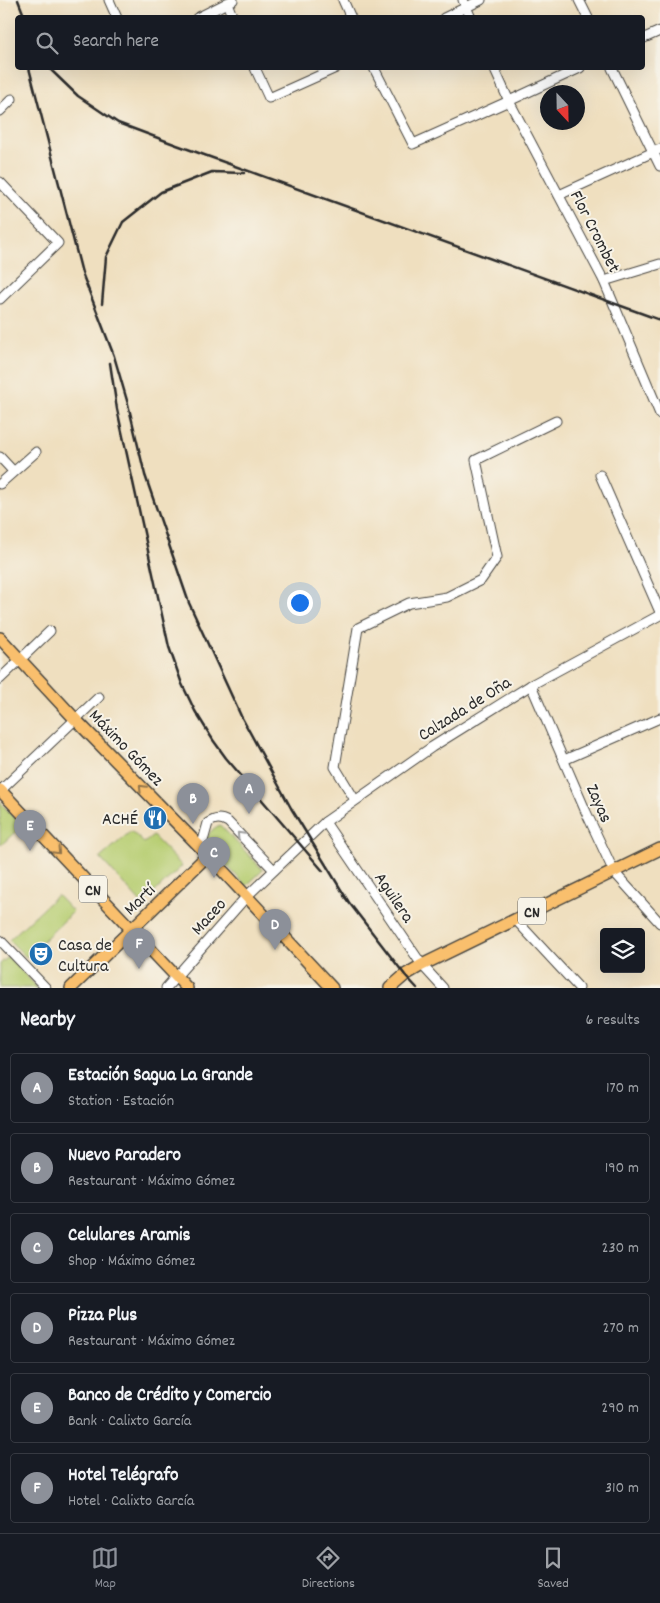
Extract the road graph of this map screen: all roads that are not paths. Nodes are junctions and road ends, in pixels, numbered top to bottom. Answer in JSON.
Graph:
{"nodes":[{"id":1,"x":109,"y":0,"type":"edge"},
{"id":2,"x":343,"y":0,"type":"edge"},
{"id":3,"x":481,"y":0,"type":"edge"},
{"id":4,"x":580,"y":0,"type":"edge"},
{"id":5,"x":230,"y":1,"type":"edge"},
{"id":6,"x":464,"y":4,"type":"edge"},
{"id":7,"x":116,"y":15,"type":"edge"},
{"id":8,"x":203,"y":15,"type":"edge"},
{"id":9,"x":232,"y":15,"type":"edge"},
{"id":10,"x":350,"y":15,"type":"edge"},
{"id":11,"x":448,"y":15,"type":"edge"},
{"id":12,"x":587,"y":15,"type":"edge"},
{"id":13,"x":660,"y":31,"type":"edge"},
{"id":14,"x":645,"y":38,"type":"edge"},
{"id":15,"x":257,"y":70,"type":"edge"},
{"id":16,"x":332,"y":70,"type":"edge"},
{"id":17,"x":375,"y":70,"type":"edge"},
{"id":18,"x":495,"y":70,"type":"edge"},
{"id":19,"x":576,"y":70,"type":"edge"},
{"id":20,"x":613,"y":70,"type":"edge"},
{"id":21,"x":12,"y":99,"type":"dead end"},
{"id":22,"x":509,"y":101,"type":"junction"},
{"id":23,"x":0,"y":112,"type":"edge"},
{"id":24,"x":657,"y":151,"type":"edge"},
{"id":25,"x":660,"y":166,"type":"edge"},
{"id":26,"x":0,"y":182,"type":"edge"},
{"id":27,"x":559,"y":195,"type":"junction"},
{"id":28,"x":660,"y":264,"type":"edge"},
{"id":29,"x":604,"y":282,"type":"junction"},
{"id":30,"x":0,"y":299,"type":"edge"},
{"id":31,"x":660,"y":414,"type":"edge"},
{"id":32,"x":556,"y":421,"type":"dead end"},
{"id":33,"x":36,"y":452,"type":"dead end"},
{"id":34,"x":0,"y":458,"type":"edge"},
{"id":35,"x":13,"y":471,"type":"junction"},
{"id":36,"x":600,"y":475,"type":"dead end"},
{"id":37,"x":0,"y":484,"type":"edge"},
{"id":38,"x":660,"y":614,"type":"edge"},
{"id":39,"x":50,"y":631,"type":"dead end"},
{"id":40,"x":0,"y":638,"type":"edge"},
{"id":41,"x":20,"y":660,"type":"junction"},
{"id":42,"x":0,"y":679,"type":"edge"},
{"id":43,"x":531,"y":685,"type":"junction"},
{"id":44,"x":99,"y":697,"type":"dead end"},
{"id":45,"x":660,"y":718,"type":"edge"},
{"id":46,"x":75,"y":719,"type":"junction"},
{"id":47,"x":564,"y":760,"type":"junction"},
{"id":48,"x":0,"y":790,"type":"edge"},
{"id":49,"x":355,"y":800,"type":"junction"},
{"id":50,"x":324,"y":822,"type":"junction"},
{"id":51,"x":205,"y":830,"type":"junction"},
{"id":52,"x":190,"y":837,"type":"junction"},
{"id":53,"x":297,"y":847,"type":"joint"},
{"id":54,"x":660,"y":850,"type":"edge"},
{"id":55,"x":205,"y":852,"type":"junction"},
{"id":56,"x":274,"y":870,"type":"junction"},
{"id":57,"x":614,"y":872,"type":"junction"},
{"id":58,"x":246,"y":897,"type":"junction"},
{"id":59,"x":515,"y":919,"type":"junction"},
{"id":60,"x":660,"y":922,"type":"edge"},
{"id":61,"x":132,"y":930,"type":"junction"},
{"id":62,"x":0,"y":940,"type":"edge"},
{"id":63,"x":422,"y":965,"type":"junction"},
{"id":64,"x":176,"y":976,"type":"junction"},
{"id":65,"x":46,"y":988,"type":"edge"},
{"id":66,"x":71,"y":988,"type":"edge"},
{"id":67,"x":166,"y":988,"type":"edge"},
{"id":68,"x":187,"y":988,"type":"edge"},
{"id":69,"x":332,"y":988,"type":"edge"},
{"id":70,"x":390,"y":988,"type":"edge"},
{"id":71,"x":442,"y":988,"type":"edge"},
{"id":72,"x":579,"y":988,"type":"edge"}],
"edges":[{"from":1,"to":7,"type":"street"},
{"from":2,"to":10,"type":"street"},
{"from":3,"to":6,"type":"street"},
{"from":4,"to":12,"type":"street"},
{"from":5,"to":8,"type":"street"},
{"from":5,"to":9,"type":"street"},
{"from":6,"to":11,"type":"street"},
{"from":13,"to":14,"type":"street"},
{"from":15,"to":16,"type":"street"},
{"from":17,"to":22,"type":"street"},
{"from":18,"to":22,"type":"street","name":"Flor Crombet"},
{"from":19,"to":22,"type":"street"},
{"from":20,"to":24,"type":"street"},
{"from":21,"to":23,"type":"street"},
{"from":22,"to":27,"type":"street","name":"Flor Crombet"},
{"from":24,"to":25,"type":"street"},
{"from":24,"to":27,"type":"street"},
{"from":26,"to":30,"type":"street"},
{"from":27,"to":29,"type":"street","name":"Flor Crombet"},
{"from":28,"to":29,"type":"street"},
{"from":29,"to":31,"type":"street","name":"Flor Crombet"},
{"from":32,"to":49,"type":"street"},
{"from":33,"to":35,"type":"street"},
{"from":34,"to":35,"type":"street"},
{"from":35,"to":37,"type":"street"},
{"from":36,"to":38,"type":"street"},
{"from":38,"to":43,"type":"street","name":"Calzada de Oña"},
{"from":39,"to":41,"type":"street"},
{"from":40,"to":41,"type":"main road","name":"Máximo Gómez"},
{"from":41,"to":42,"type":"street"},
{"from":41,"to":46,"type":"main road","name":"Máximo Gómez"},
{"from":43,"to":47,"type":"street","name":"Zayas"},
{"from":43,"to":49,"type":"street","name":"Calzada de Oña"},
{"from":44,"to":46,"type":"street"},
{"from":45,"to":47,"type":"street"},
{"from":46,"to":48,"type":"street"},
{"from":52,"to":46,"type":"main road","name":"Máximo Gómez","one_way":true},
{"from":47,"to":57,"type":"street","name":"Zayas"},
{"from":48,"to":61,"type":"main road","number":"CN","one_way":true},
{"from":49,"to":50,"type":"street","name":"Calzada de Oña"},
{"from":50,"to":53,"type":"street","name":"Calzada de Oña"},
{"from":50,"to":63,"type":"street","name":"Aguilera"},
{"from":51,"to":52,"type":"street"},
{"from":51,"to":55,"type":"street"},
{"from":56,"to":51,"type":"street","one_way":true},
{"from":52,"to":55,"type":"main road","name":"Máximo Gómez"},
{"from":53,"to":56,"type":"street","name":"Maceo"},
{"from":54,"to":57,"type":"main road","number":"CN"},
{"from":55,"to":58,"type":"main road","name":"Máximo Gómez"},
{"from":55,"to":61,"type":"main road","name":"Martí"},
{"from":56,"to":58,"type":"street","name":"Maceo"},
{"from":57,"to":59,"type":"main road","number":"CN"},
{"from":57,"to":60,"type":"street","name":"Zayas"},
{"from":58,"to":64,"type":"street","name":"Maceo"},
{"from":58,"to":69,"type":"main road","name":"Máximo Gómez"},
{"from":59,"to":63,"type":"main road","number":"CN"},
{"from":59,"to":72,"type":"street"},
{"from":61,"to":64,"type":"main road","number":"CN"},
{"from":61,"to":66,"type":"main road","name":"Martí"},
{"from":62,"to":65,"type":"street"},
{"from":63,"to":70,"type":"main road","number":"CN"},
{"from":63,"to":71,"type":"street","name":"Aguilera"},
{"from":64,"to":67,"type":"street","name":"Maceo"},
{"from":64,"to":68,"type":"main road","number":"CN"}]}
